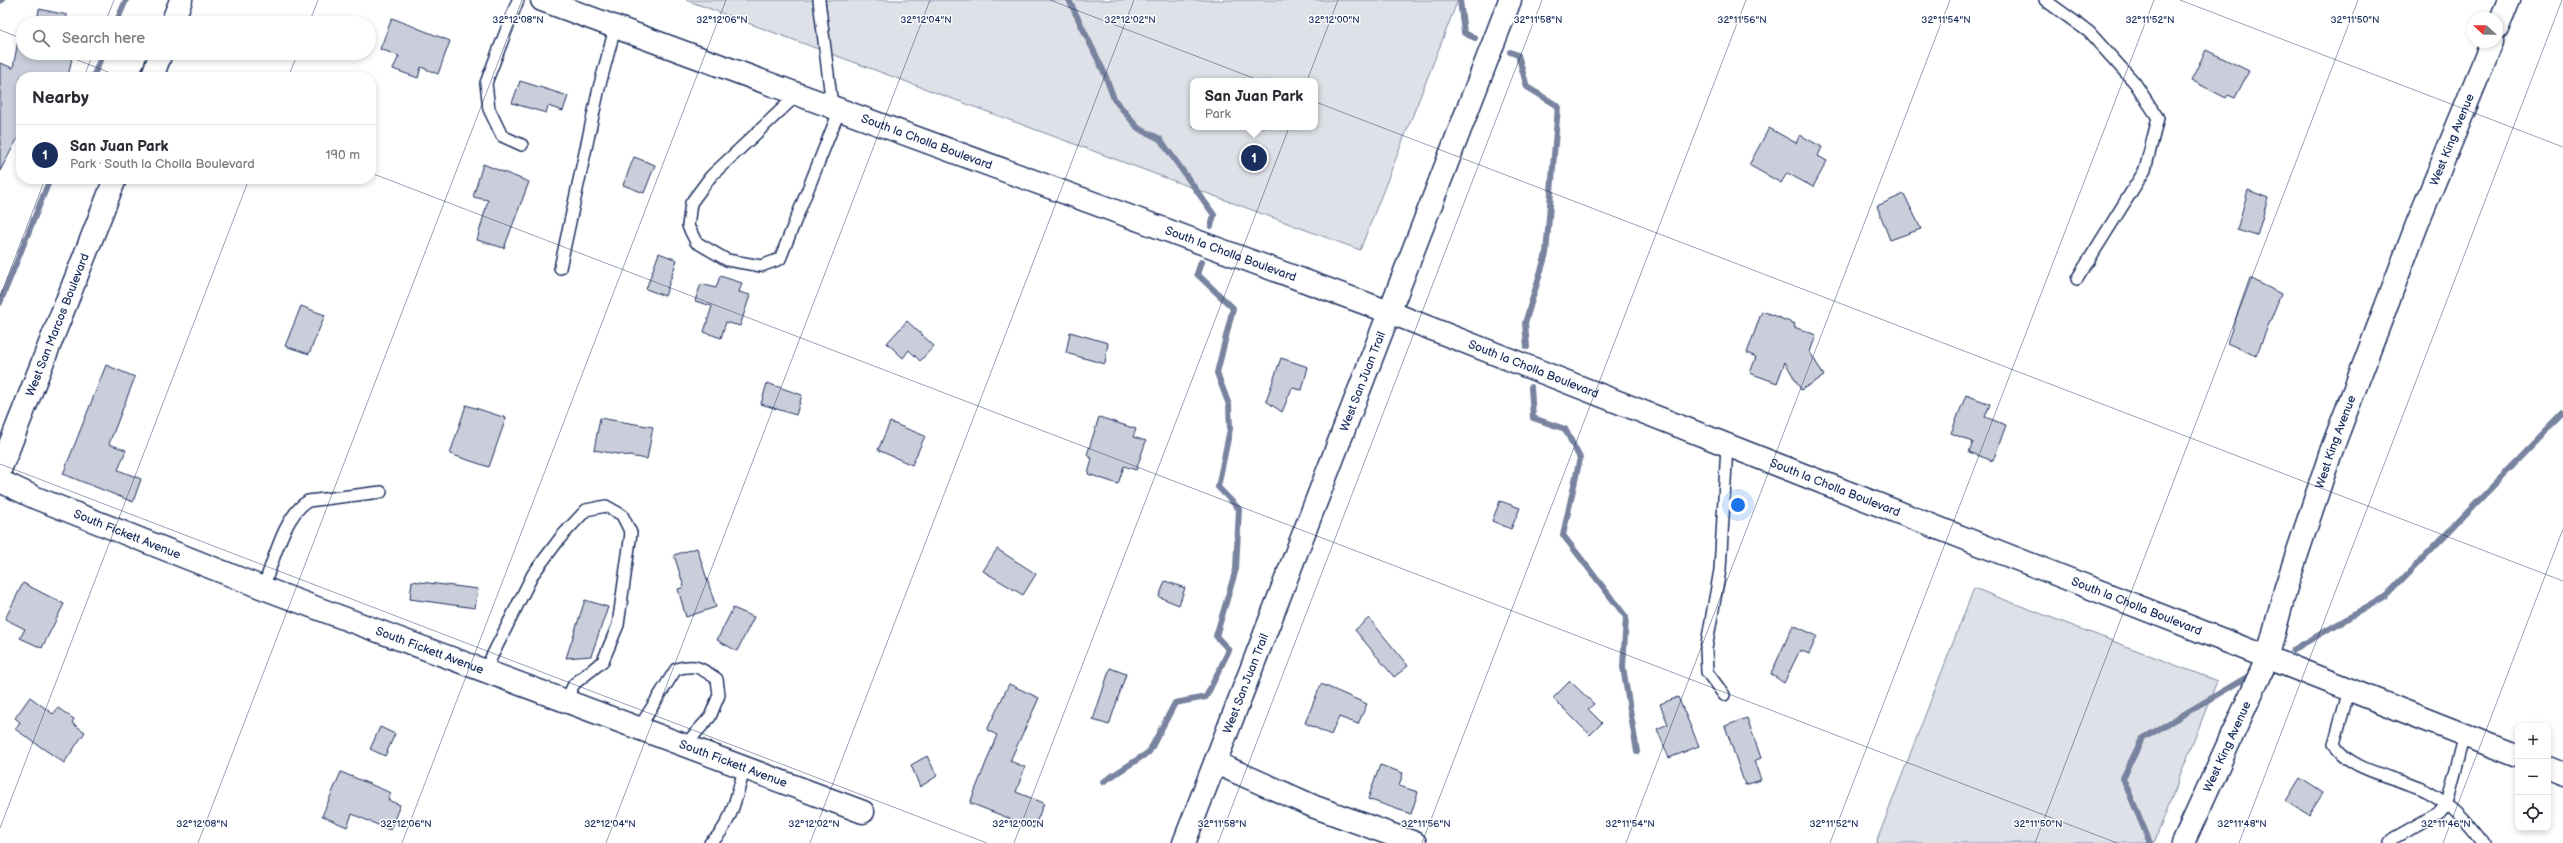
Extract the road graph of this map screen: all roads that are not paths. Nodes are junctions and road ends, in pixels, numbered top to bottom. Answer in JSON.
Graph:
{"nodes":[{"id":1,"x":181,"y":0,"type":"edge"},
{"id":2,"x":518,"y":0,"type":"edge"},
{"id":3,"x":542,"y":0,"type":"edge"},
{"id":4,"x":819,"y":0,"type":"edge"},
{"id":5,"x":1510,"y":0,"type":"edge"},
{"id":6,"x":2045,"y":0,"type":"edge"},
{"id":7,"x":2509,"y":0,"type":"edge"},
{"id":8,"x":2503,"y":15,"type":"edge"},
{"id":9,"x":175,"y":16,"type":"edge"},
{"id":10,"x":615,"y":28,"type":"junction"},
{"id":11,"x":2490,"y":48,"type":"edge"},
{"id":12,"x":158,"y":60,"type":"edge"},
{"id":13,"x":154,"y":72,"type":"edge"},
{"id":14,"x":798,"y":94,"type":"junction"},
{"id":15,"x":836,"y":108,"type":"junction"},
{"id":16,"x":522,"y":145,"type":"dead end"},
{"id":17,"x":113,"y":184,"type":"edge"},
{"id":18,"x":560,"y":268,"type":"dead end"},
{"id":19,"x":2077,"y":279,"type":"dead end"},
{"id":20,"x":1389,"y":312,"type":"junction"},
{"id":21,"x":1727,"y":446,"type":"junction"},
{"id":22,"x":0,"y":470,"type":"edge"},
{"id":23,"x":0,"y":481,"type":"edge"},
{"id":24,"x":381,"y":492,"type":"dead end"},
{"id":25,"x":263,"y":588,"type":"junction"},
{"id":26,"x":2267,"y":658,"type":"junction"},
{"id":27,"x":485,"y":670,"type":"junction"},
{"id":28,"x":2349,"y":690,"type":"junction"},
{"id":29,"x":1724,"y":695,"type":"dead end"},
{"id":30,"x":566,"y":701,"type":"junction"},
{"id":31,"x":639,"y":728,"type":"junction"},
{"id":32,"x":2465,"y":735,"type":"junction"},
{"id":33,"x":685,"y":745,"type":"junction"},
{"id":34,"x":2515,"y":755,"type":"edge"},
{"id":35,"x":1216,"y":762,"type":"junction"},
{"id":36,"x":745,"y":767,"type":"junction"},
{"id":37,"x":2551,"y":769,"type":"edge"},
{"id":38,"x":2563,"y":774,"type":"edge"},
{"id":39,"x":2446,"y":803,"type":"junction"},
{"id":40,"x":863,"y":812,"type":"dead end"},
{"id":41,"x":710,"y":843,"type":"edge"},
{"id":42,"x":1184,"y":843,"type":"edge"},
{"id":43,"x":1415,"y":843,"type":"edge"},
{"id":44,"x":2183,"y":843,"type":"edge"},
{"id":45,"x":2390,"y":843,"type":"edge"},
{"id":46,"x":2483,"y":843,"type":"edge"}],
"edges":[{"from":1,"to":9,"type":"street"},
{"from":2,"to":16,"type":"lane"},
{"from":3,"to":10,"type":"street","name":"South la Cholla Boulevard"},
{"from":4,"to":15,"type":"lane"},
{"from":5,"to":20,"type":"street","name":"West San Juan Trail"},
{"from":6,"to":19,"type":"lane"},
{"from":7,"to":8,"type":"street"},
{"from":10,"to":14,"type":"street","name":"South la Cholla Boulevard"},
{"from":10,"to":18,"type":"lane"},
{"from":11,"to":26,"type":"street","name":"West King Avenue"},
{"from":12,"to":13,"type":"street"},
{"from":14,"to":15,"type":"street","name":"South la Cholla Boulevard"},
{"from":14,"to":15,"type":"lane"},
{"from":15,"to":20,"type":"street","name":"South la Cholla Boulevard"},
{"from":17,"to":22,"type":"street","name":"West San Marcos Boulevard"},
{"from":20,"to":21,"type":"street","name":"South la Cholla Boulevard"},
{"from":20,"to":35,"type":"street","name":"West San Juan Trail"},
{"from":21,"to":26,"type":"street","name":"South la Cholla Boulevard"},
{"from":21,"to":29,"type":"lane"},
{"from":23,"to":25,"type":"street","name":"South Fickett Avenue"},
{"from":24,"to":25,"type":"lane"},
{"from":25,"to":27,"type":"street","name":"South Fickett Avenue"},
{"from":26,"to":28,"type":"street","name":"South la Cholla Boulevard"},
{"from":26,"to":44,"type":"street","name":"West King Avenue"},
{"from":27,"to":30,"type":"street","name":"South Fickett Avenue"},
{"from":27,"to":30,"type":"lane"},
{"from":28,"to":32,"type":"street","name":"South la Cholla Boulevard"},
{"from":28,"to":39,"type":"lane"},
{"from":30,"to":31,"type":"street","name":"South Fickett Avenue"},
{"from":31,"to":33,"type":"street","name":"South Fickett Avenue"},
{"from":31,"to":33,"type":"lane"},
{"from":32,"to":34,"type":"street","name":"South la Cholla Boulevard"},
{"from":32,"to":39,"type":"lane"},
{"from":33,"to":36,"type":"street","name":"South Fickett Avenue"},
{"from":35,"to":42,"type":"street","name":"West San Juan Trail"},
{"from":35,"to":43,"type":"street"},
{"from":36,"to":40,"type":"street","name":"South Fickett Avenue"},
{"from":36,"to":41,"type":"lane"},
{"from":37,"to":38,"type":"street"},
{"from":39,"to":45,"type":"lane"},
{"from":39,"to":46,"type":"lane"}]}
